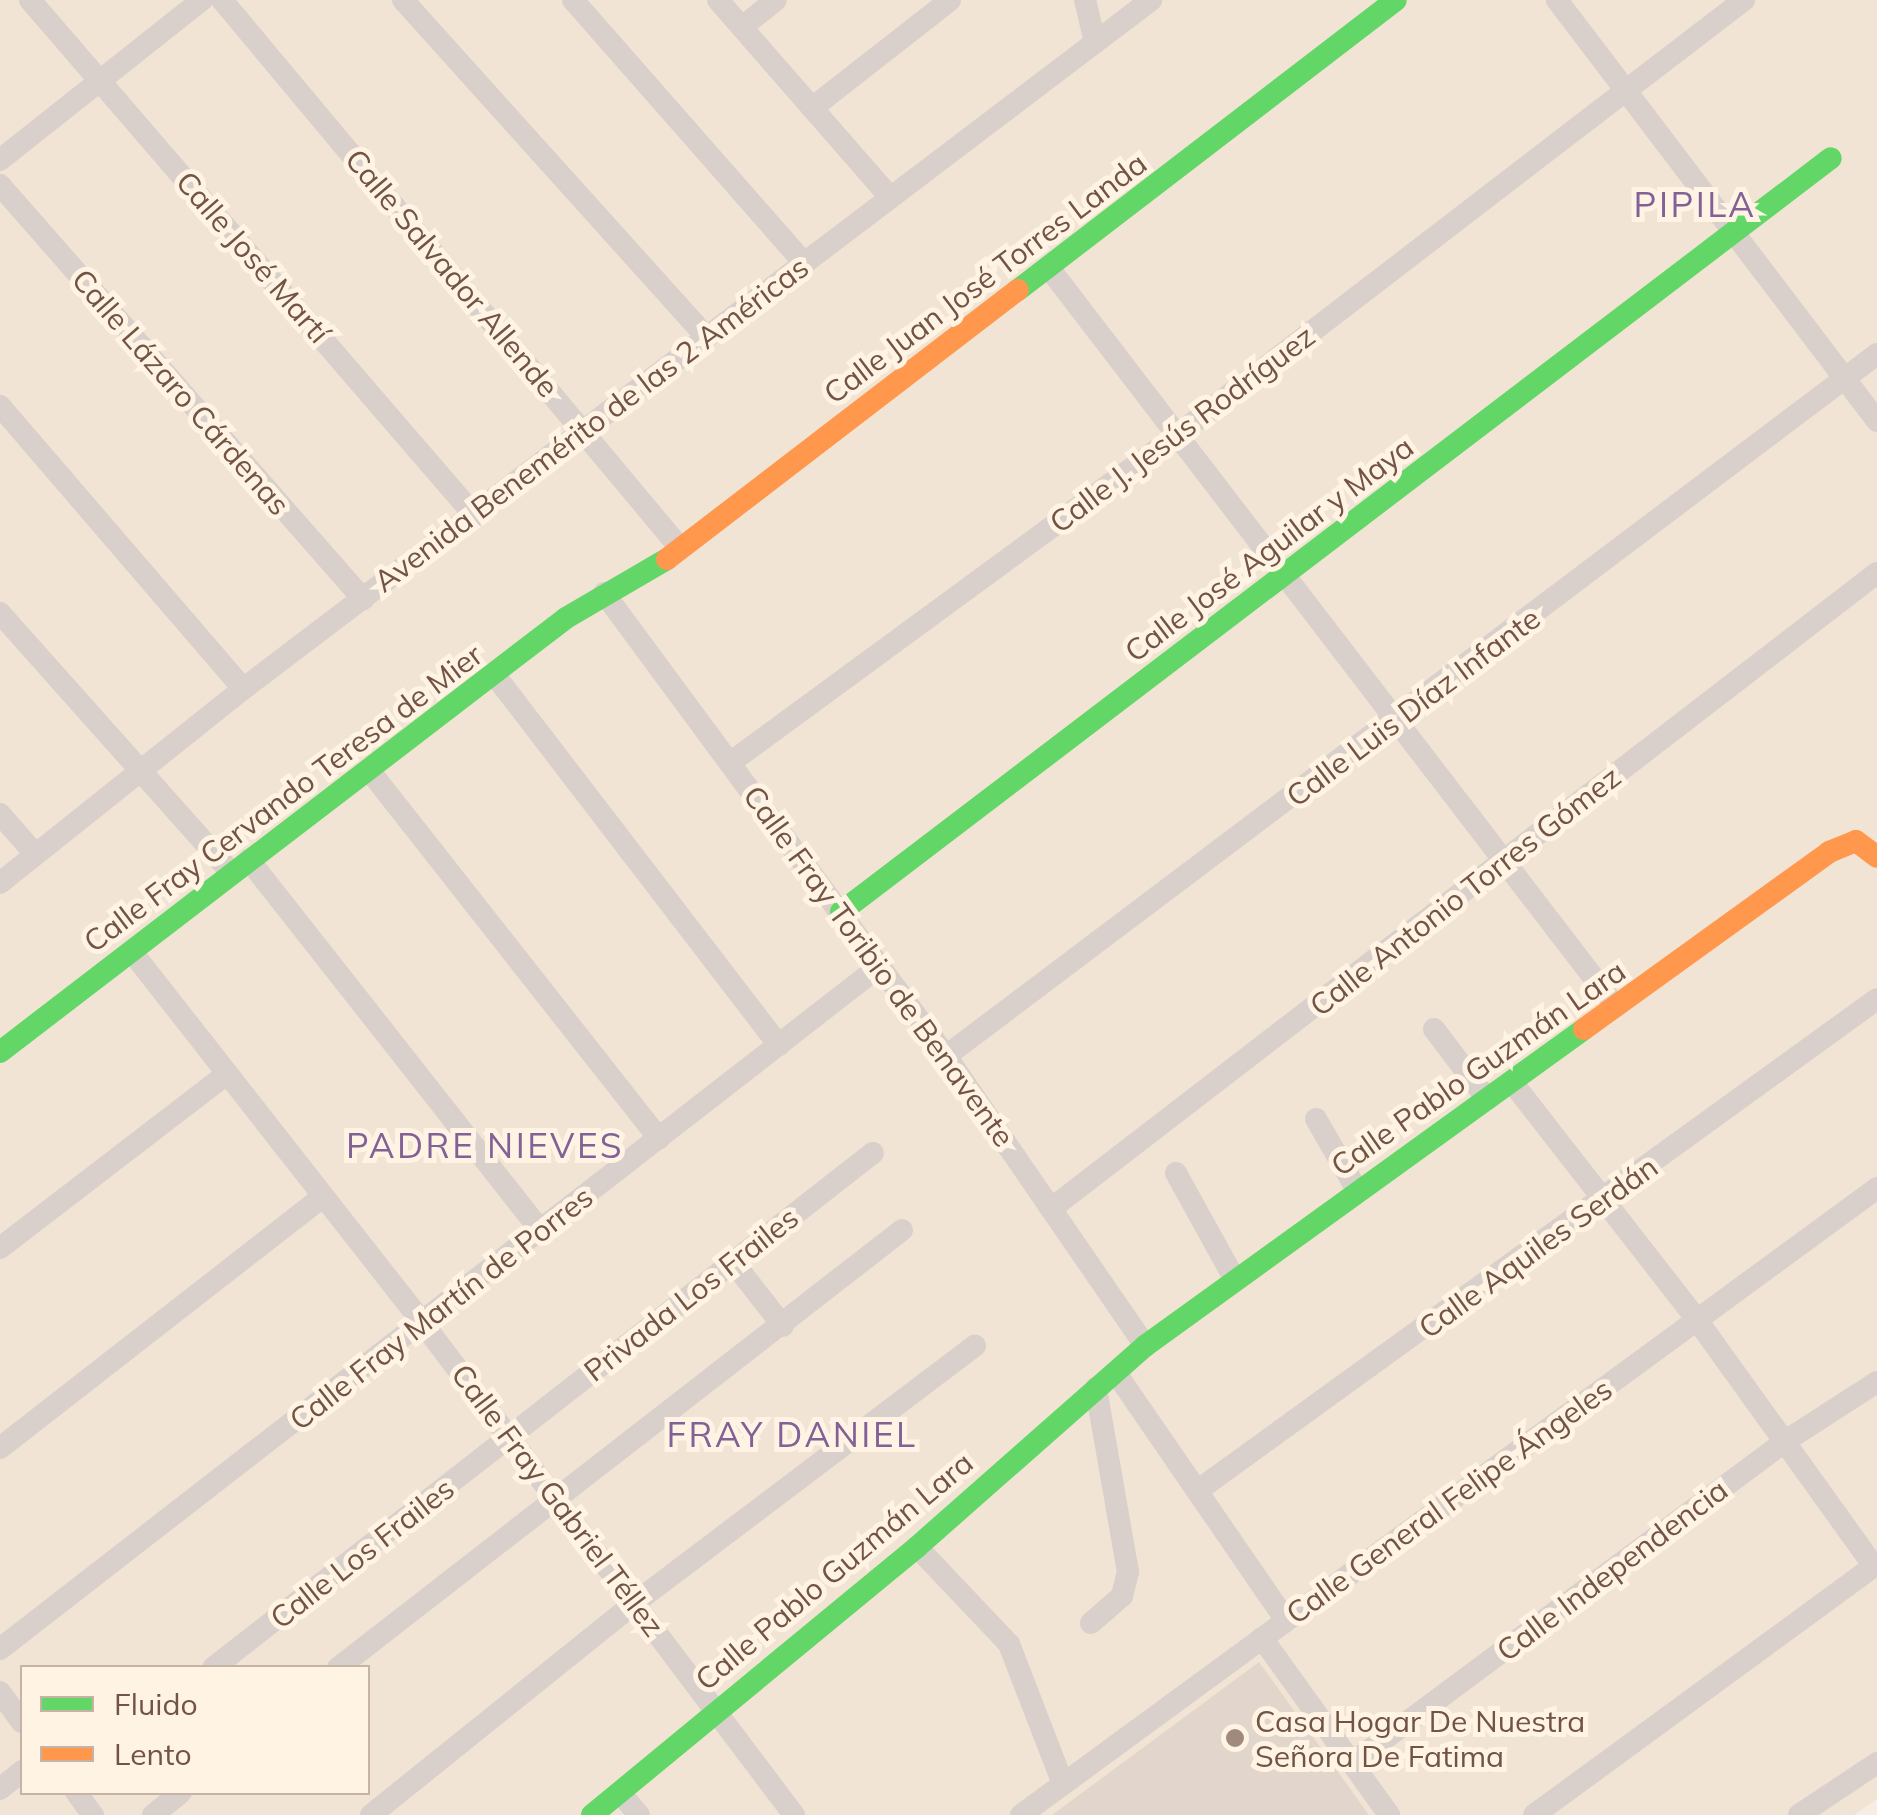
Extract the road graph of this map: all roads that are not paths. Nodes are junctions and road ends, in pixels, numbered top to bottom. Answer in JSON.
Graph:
{"nodes":[{"id":1,"x":30,"y":0,"type":"edge"},
{"id":2,"x":202,"y":0,"type":"edge"},
{"id":3,"x":222,"y":0,"type":"edge"},
{"id":4,"x":403,"y":0,"type":"edge"},
{"id":5,"x":573,"y":0,"type":"edge"},
{"id":6,"x":718,"y":0,"type":"edge"},
{"id":7,"x":776,"y":0,"type":"edge"},
{"id":8,"x":950,"y":0,"type":"edge"},
{"id":9,"x":1085,"y":0,"type":"edge"},
{"id":10,"x":1151,"y":0,"type":"edge"},
{"id":11,"x":1396,"y":0,"type":"edge"},
{"id":12,"x":1558,"y":0,"type":"edge"},
{"id":13,"x":1744,"y":0,"type":"edge"},
{"id":14,"x":742,"y":28,"type":"junction"},
{"id":15,"x":1095,"y":42,"type":"junction"},
{"id":16,"x":101,"y":80,"type":"junction"},
{"id":17,"x":1627,"y":87,"type":"junction"},
{"id":18,"x":812,"y":108,"type":"junction"},
{"id":19,"x":1830,"y":158,"type":"dead end"},
{"id":20,"x":0,"y":160,"type":"edge"},
{"id":21,"x":0,"y":185,"type":"edge"},
{"id":22,"x":888,"y":196,"type":"junction"},
{"id":23,"x":1734,"y":233,"type":"junction"},
{"id":24,"x":802,"y":262,"type":"junction"},
{"id":25,"x":1049,"y":268,"type":"junction"},
{"id":26,"x":706,"y":337,"type":"junction"},
{"id":27,"x":1877,"y":354,"type":"edge"},
{"id":28,"x":1845,"y":377,"type":"junction"},
{"id":29,"x":0,"y":406,"type":"edge"},
{"id":30,"x":1877,"y":421,"type":"edge"},
{"id":31,"x":586,"y":431,"type":"junction"},
{"id":32,"x":1177,"y":435,"type":"junction"},
{"id":33,"x":475,"y":516,"type":"junction"},
{"id":34,"x":680,"y":548,"type":"junction"},
{"id":35,"x":1877,"y":573,"type":"edge"},
{"id":36,"x":1282,"y":577,"type":"junction"},
{"id":37,"x":604,"y":593,"type":"junction"},
{"id":38,"x":363,"y":599,"type":"junction"},
{"id":39,"x":0,"y":613,"type":"edge"},
{"id":40,"x":494,"y":674,"type":"junction"},
{"id":41,"x":243,"y":689,"type":"junction"},
{"id":42,"x":1397,"y":721,"type":"junction"},
{"id":43,"x":732,"y":762,"type":"junction"},
{"id":44,"x":138,"y":769,"type":"junction"},
{"id":45,"x":368,"y":770,"type":"junction"},
{"id":46,"x":0,"y":814,"type":"edge"},
{"id":47,"x":36,"y":854,"type":"junction"},
{"id":48,"x":1877,"y":858,"type":"edge"},
{"id":49,"x":1504,"y":861,"type":"junction"},
{"id":50,"x":240,"y":866,"type":"junction"},
{"id":51,"x":5,"y":869,"type":"edge"},
{"id":52,"x":841,"y":912,"type":"junction"},
{"id":53,"x":132,"y":952,"type":"junction"},
{"id":54,"x":880,"y":966,"type":"junction"},
{"id":55,"x":1877,"y":1000,"type":"edge"},
{"id":56,"x":1616,"y":1007,"type":"junction"},
{"id":57,"x":1434,"y":1030,"type":"dead end"},
{"id":58,"x":779,"y":1046,"type":"junction"},
{"id":59,"x":0,"y":1052,"type":"edge"},
{"id":60,"x":946,"y":1056,"type":"junction"},
{"id":61,"x":227,"y":1074,"type":"junction"},
{"id":62,"x":1512,"y":1082,"type":"junction"},
{"id":63,"x":1487,"y":1099,"type":"junction"},
{"id":64,"x":1316,"y":1120,"type":"dead end"},
{"id":65,"x":659,"y":1138,"type":"junction"},
{"id":66,"x":874,"y":1153,"type":"dead end"},
{"id":67,"x":1176,"y":1173,"type":"dead end"},
{"id":68,"x":1877,"y":1188,"type":"edge"},
{"id":69,"x":1357,"y":1190,"type":"junction"},
{"id":70,"x":324,"y":1197,"type":"junction"},
{"id":71,"x":1604,"y":1201,"type":"junction"},
{"id":72,"x":1052,"y":1208,"type":"junction"},
{"id":73,"x":540,"y":1230,"type":"junction"},
{"id":74,"x":902,"y":1230,"type":"dead end"},
{"id":75,"x":0,"y":1248,"type":"edge"},
{"id":76,"x":734,"y":1262,"type":"junction"},
{"id":77,"x":1235,"y":1280,"type":"junction"},
{"id":78,"x":1697,"y":1320,"type":"junction"},
{"id":79,"x":422,"y":1322,"type":"junction"},
{"id":80,"x":783,"y":1326,"type":"junction"},
{"id":81,"x":975,"y":1346,"type":"dead end"},
{"id":82,"x":1145,"y":1346,"type":"junction"},
{"id":83,"x":1116,"y":1373,"type":"junction"},
{"id":84,"x":1877,"y":1382,"type":"edge"},
{"id":85,"x":1096,"y":1388,"type":"junction"},
{"id":86,"x":510,"y":1436,"type":"junction"},
{"id":87,"x":1786,"y":1440,"type":"junction"},
{"id":88,"x":0,"y":1448,"type":"edge"},
{"id":89,"x":1197,"y":1491,"type":"junction"},
{"id":90,"x":556,"y":1497,"type":"junction"},
{"id":91,"x":917,"y":1547,"type":"junction"},
{"id":92,"x":1876,"y":1565,"type":"edge"},
{"id":93,"x":636,"y":1602,"type":"junction"},
{"id":94,"x":1286,"y":1620,"type":"junction"},
{"id":95,"x":1091,"y":1624,"type":"dead end"},
{"id":96,"x":1262,"y":1638,"type":"junction"},
{"id":97,"x":0,"y":1648,"type":"edge"},
{"id":98,"x":216,"y":1665,"type":"edge"},
{"id":99,"x":342,"y":1665,"type":"edge"},
{"id":100,"x":0,"y":1692,"type":"edge"},
{"id":101,"x":717,"y":1708,"type":"junction"},
{"id":102,"x":20,"y":1719,"type":"edge"},
{"id":103,"x":1352,"y":1763,"type":"junction"},
{"id":104,"x":1877,"y":1763,"type":"edge"},
{"id":105,"x":20,"y":1773,"type":"edge"},
{"id":106,"x":1064,"y":1784,"type":"junction"},
{"id":107,"x":0,"y":1789,"type":"edge"},
{"id":108,"x":620,"y":1793,"type":"junction"},
{"id":109,"x":177,"y":1795,"type":"edge"},
{"id":110,"x":152,"y":1815,"type":"edge"},
{"id":111,"x":371,"y":1815,"type":"edge"},
{"id":112,"x":592,"y":1815,"type":"edge"},
{"id":113,"x":639,"y":1815,"type":"edge"},
{"id":114,"x":794,"y":1815,"type":"edge"},
{"id":115,"x":1021,"y":1815,"type":"edge"},
{"id":116,"x":1389,"y":1815,"type":"edge"},
{"id":117,"x":1534,"y":1815,"type":"edge"},
{"id":118,"x":1799,"y":1815,"type":"edge"}],
"edges":[{"from":1,"to":16,"type":"street","name":"Calle José Martí"},
{"from":2,"to":16,"type":"street"},
{"from":3,"to":31,"type":"street","name":"Calle Salvador Allende"},
{"from":4,"to":26,"type":"street"},
{"from":5,"to":24,"type":"street"},
{"from":6,"to":14,"type":"street"},
{"from":7,"to":14,"type":"street"},
{"from":8,"to":18,"type":"street"},
{"from":9,"to":15,"type":"street"},
{"from":10,"to":15,"type":"street","name":"Avenida Benemérito de las 2 Américas"},
{"from":11,"to":25,"type":"street","name":"Calle Juan José Torres Landa"},
{"from":12,"to":17,"type":"street"},
{"from":13,"to":17,"type":"street","name":"Calle J. Jesús Rodríguez"},
{"from":14,"to":18,"type":"street"},
{"from":15,"to":22,"type":"street","name":"Avenida Benemérito de las 2 Américas"},
{"from":16,"to":20,"type":"street"},
{"from":16,"to":33,"type":"street","name":"Calle José Martí"},
{"from":17,"to":23,"type":"street"},
{"from":17,"to":32,"type":"street","name":"Calle J. Jesús Rodríguez"},
{"from":18,"to":22,"type":"street"},
{"from":19,"to":23,"type":"street","name":"Calle José Aguilar y Maya"},
{"from":21,"to":38,"type":"street","name":"Calle Lázaro Cárdenas"},
{"from":22,"to":24,"type":"street","name":"Avenida Benemérito de las 2 Américas"},
{"from":23,"to":28,"type":"street"},
{"from":23,"to":36,"type":"street","name":"Calle José Aguilar y Maya"},
{"from":24,"to":26,"type":"street","name":"Avenida Benemérito de las 2 Américas"},
{"from":25,"to":32,"type":"street"},
{"from":25,"to":34,"type":"street","name":"Calle Juan José Torres Landa"},
{"from":26,"to":31,"type":"street","name":"Avenida Benemérito de las 2 Américas"},
{"from":27,"to":28,"type":"street","name":"Calle Luis Díaz Infante"},
{"from":28,"to":30,"type":"street"},
{"from":28,"to":42,"type":"street","name":"Calle Luis Díaz Infante"},
{"from":29,"to":41,"type":"street"},
{"from":31,"to":33,"type":"street","name":"Avenida Benemérito de las 2 Américas"},
{"from":31,"to":34,"type":"street","name":"Calle Salvador Allende"},
{"from":32,"to":36,"type":"street"},
{"from":32,"to":43,"type":"street","name":"Calle J. Jesús Rodríguez"},
{"from":33,"to":38,"type":"street","name":"Avenida Benemérito de las 2 Américas"},
{"from":34,"to":37,"type":"street","name":"Calle Juan José Torres Landa"},
{"from":35,"to":49,"type":"street","name":"Calle Antonio Torres Gómez"},
{"from":36,"to":42,"type":"street"},
{"from":36,"to":52,"type":"street","name":"Calle José Aguilar y Maya"},
{"from":37,"to":40,"type":"street","name":"Calle Fray Cervando Teresa de Mier"},
{"from":37,"to":43,"type":"street","name":"Calle Fray Toribio de Benavente"},
{"from":38,"to":41,"type":"street","name":"Avenida Benemérito de las 2 Américas"},
{"from":39,"to":44,"type":"street"},
{"from":40,"to":45,"type":"street","name":"Calle Fray Cervando Teresa de Mier"},
{"from":40,"to":58,"type":"street"},
{"from":41,"to":44,"type":"street","name":"Avenida Benemérito de las 2 Américas"},
{"from":42,"to":49,"type":"street"},
{"from":42,"to":60,"type":"street","name":"Calle Luis Díaz Infante"},
{"from":43,"to":52,"type":"street","name":"Calle Fray Toribio de Benavente"},
{"from":44,"to":47,"type":"street","name":"Avenida Benemérito de las 2 Américas"},
{"from":44,"to":50,"type":"street"},
{"from":45,"to":50,"type":"street","name":"Calle Fray Cervando Teresa de Mier"},
{"from":45,"to":65,"type":"street"},
{"from":46,"to":47,"type":"street"},
{"from":47,"to":51,"type":"street","name":"Avenida Benemérito de las 2 Américas"},
{"from":48,"to":56,"type":"street","name":"Calle Pablo Guzmán Lara"},
{"from":49,"to":56,"type":"street"},
{"from":49,"to":72,"type":"street","name":"Calle Antonio Torres Gómez"},
{"from":50,"to":53,"type":"street","name":"Calle Fray Cervando Teresa de Mier"},
{"from":50,"to":73,"type":"street"},
{"from":52,"to":54,"type":"street","name":"Calle Fray Toribio de Benavente"},
{"from":53,"to":59,"type":"street","name":"Calle Fray Cervando Teresa de Mier"},
{"from":53,"to":61,"type":"street","name":"Calle Fray Gabriel Téllez"},
{"from":54,"to":58,"type":"street","name":"Calle Fray Martín de Porres"},
{"from":54,"to":60,"type":"street","name":"Calle Fray Toribio de Benavente"},
{"from":55,"to":71,"type":"street","name":"Calle Aquiles Serdán"},
{"from":56,"to":62,"type":"street","name":"Calle Pablo Guzmán Lara"},
{"from":57,"to":63,"type":"street"},
{"from":58,"to":65,"type":"street","name":"Calle Fray Martín de Porres"},
{"from":60,"to":72,"type":"street","name":"Calle Fray Toribio de Benavente"},
{"from":61,"to":70,"type":"street","name":"Calle Fray Gabriel Téllez"},
{"from":61,"to":75,"type":"street"},
{"from":62,"to":63,"type":"street","name":"Calle Pablo Guzmán Lara"},
{"from":62,"to":71,"type":"street"},
{"from":63,"to":69,"type":"street","name":"Calle Pablo Guzmán Lara"},
{"from":64,"to":69,"type":"street"},
{"from":65,"to":73,"type":"street","name":"Calle Fray Martín de Porres"},
{"from":66,"to":76,"type":"street","name":"Privada Los Frailes"},
{"from":67,"to":77,"type":"street"},
{"from":68,"to":78,"type":"street","name":"Calle General Felipe Ángeles"},
{"from":69,"to":77,"type":"street","name":"Calle Pablo Guzmán Lara"},
{"from":70,"to":79,"type":"street","name":"Calle Fray Gabriel Téllez"},
{"from":70,"to":88,"type":"street"},
{"from":71,"to":78,"type":"street"},
{"from":71,"to":89,"type":"street","name":"Calle Aquiles Serdán"},
{"from":72,"to":82,"type":"street","name":"Calle Fray Toribio de Benavente"},
{"from":73,"to":79,"type":"street","name":"Calle Fray Martín de Porres"},
{"from":74,"to":80,"type":"street"},
{"from":76,"to":80,"type":"street"},
{"from":76,"to":86,"type":"street","name":"Privada Los Frailes"},
{"from":77,"to":82,"type":"street","name":"Calle Pablo Guzmán Lara"},
{"from":78,"to":87,"type":"street"},
{"from":78,"to":94,"type":"street","name":"Calle General Felipe Ángeles"},
{"from":79,"to":86,"type":"street","name":"Calle Fray Gabriel Téllez"},
{"from":79,"to":97,"type":"street","name":"Calle Fray Martín de Porres"},
{"from":80,"to":90,"type":"street"},
{"from":81,"to":93,"type":"street"},
{"from":82,"to":83,"type":"street","name":"Calle Pablo Guzmán Lara"},
{"from":83,"to":85,"type":"street","name":"Calle Pablo Guzmán Lara"},
{"from":83,"to":89,"type":"street"},
{"from":84,"to":87,"type":"street","name":"Calle Independencia"},
{"from":85,"to":91,"type":"street","name":"Calle Pablo Guzmán Lara"},
{"from":85,"to":95,"type":"street"},
{"from":86,"to":90,"type":"street","name":"Calle Fray Gabriel Téllez"},
{"from":86,"to":98,"type":"street","name":"Calle Los Frailes"},
{"from":87,"to":92,"type":"street"},
{"from":87,"to":103,"type":"street","name":"Calle Independencia"},
{"from":89,"to":94,"type":"street"},
{"from":90,"to":93,"type":"street","name":"Calle Fray Gabriel Téllez"},
{"from":90,"to":99,"type":"street"},
{"from":91,"to":101,"type":"street","name":"Calle Pablo Guzmán Lara"},
{"from":91,"to":106,"type":"street"},
{"from":92,"to":117,"type":"street"},
{"from":93,"to":101,"type":"street","name":"Calle Fray Gabriel Téllez"},
{"from":93,"to":111,"type":"street"},
{"from":94,"to":96,"type":"street","name":"Calle General Felipe Ángeles"},
{"from":96,"to":103,"type":"street"},
{"from":96,"to":106,"type":"street","name":"Calle General Felipe Ángeles"},
{"from":100,"to":102,"type":"street"},
{"from":101,"to":108,"type":"street","name":"Calle Pablo Guzmán Lara"},
{"from":101,"to":114,"type":"street","name":"Calle Fray Gabriel Téllez"},
{"from":103,"to":116,"type":"street"},
{"from":104,"to":118,"type":"street"},
{"from":105,"to":107,"type":"street"},
{"from":106,"to":115,"type":"street","name":"Calle General Felipe Ángeles"},
{"from":108,"to":112,"type":"street","name":"Calle Pablo Guzmán Lara"},
{"from":108,"to":113,"type":"street"},
{"from":109,"to":110,"type":"street"}]}
